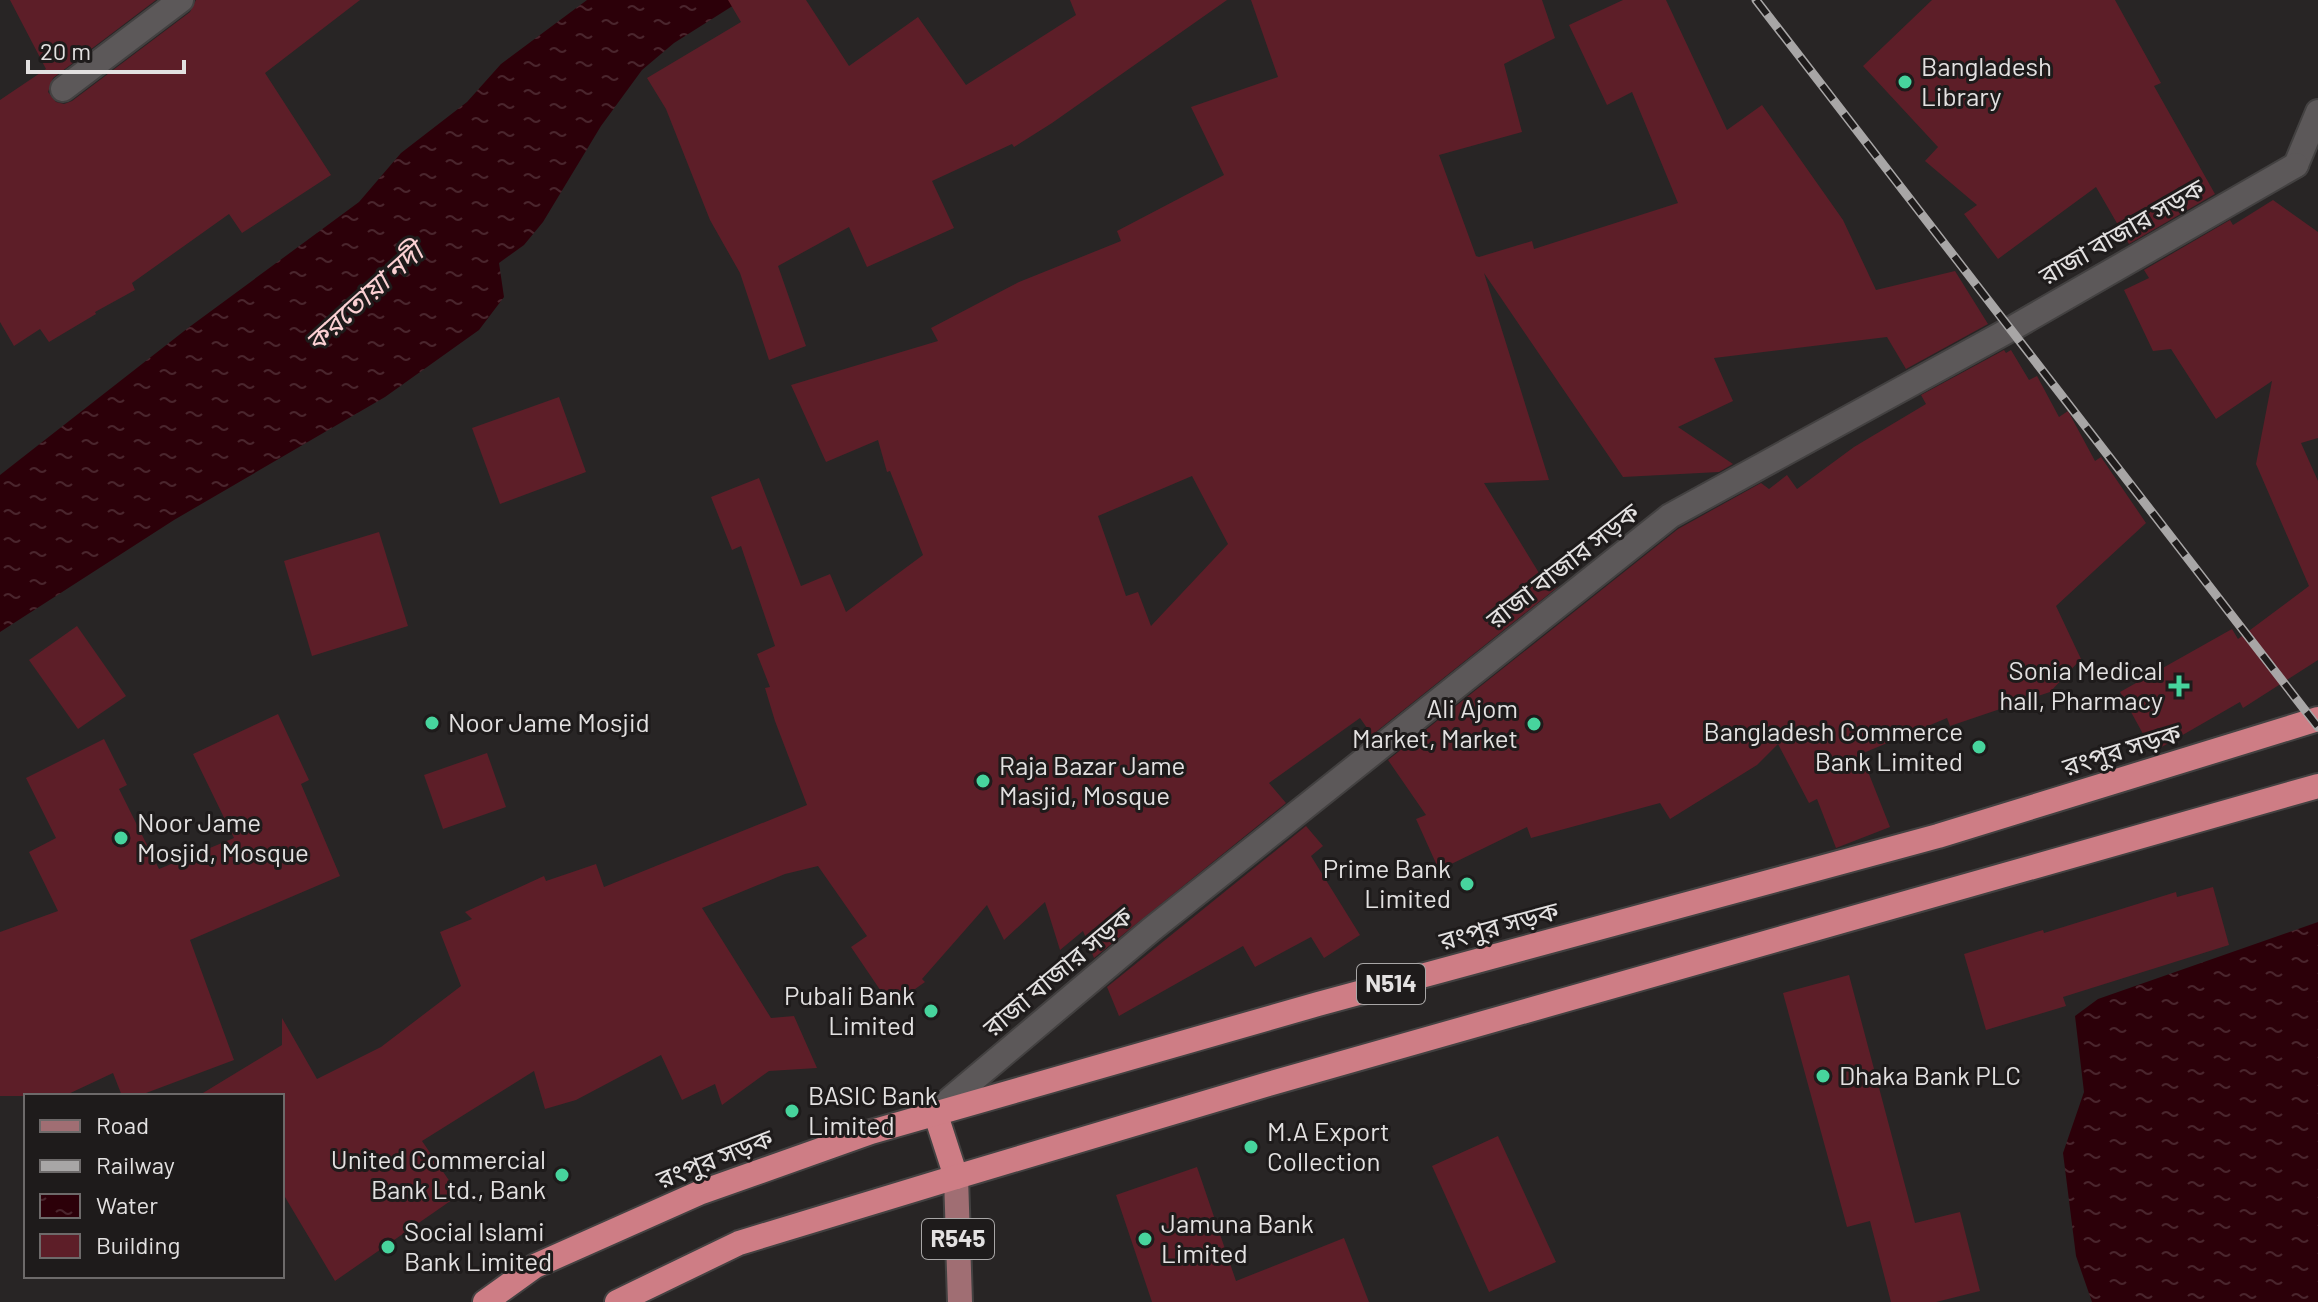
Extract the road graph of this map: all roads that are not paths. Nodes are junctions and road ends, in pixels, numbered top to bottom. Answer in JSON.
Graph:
{"nodes":[{"id":1,"x":181,"y":0,"type":"edge"},
{"id":2,"x":63,"y":89,"type":"dead end"},
{"id":3,"x":2318,"y":112,"type":"edge"},
{"id":4,"x":2307,"y":166,"type":"edge"},
{"id":5,"x":2318,"y":719,"type":"edge"},
{"id":6,"x":2318,"y":786,"type":"edge"},
{"id":7,"x":935,"y":1112,"type":"junction"},
{"id":8,"x":956,"y":1177,"type":"junction"},
{"id":9,"x":485,"y":1302,"type":"edge"},
{"id":10,"x":617,"y":1302,"type":"edge"},
{"id":11,"x":960,"y":1302,"type":"edge"}],
"edges":[{"from":1,"to":2,"type":"street"},
{"from":3,"to":4,"type":"street"},
{"from":4,"to":7,"type":"street","name":"রাজা বাজার সড়ক"},
{"from":5,"to":7,"type":"highway","name":"রংপুর সড়ক","number":"N514"},
{"from":6,"to":8,"type":"highway","number":"N514"},
{"from":7,"to":8,"type":"highway"},
{"from":7,"to":9,"type":"highway","name":"রংপুর সড়ক","number":"N514"},
{"from":8,"to":10,"type":"highway","number":"N514"},
{"from":8,"to":11,"type":"main road","number":"R545"}]}
